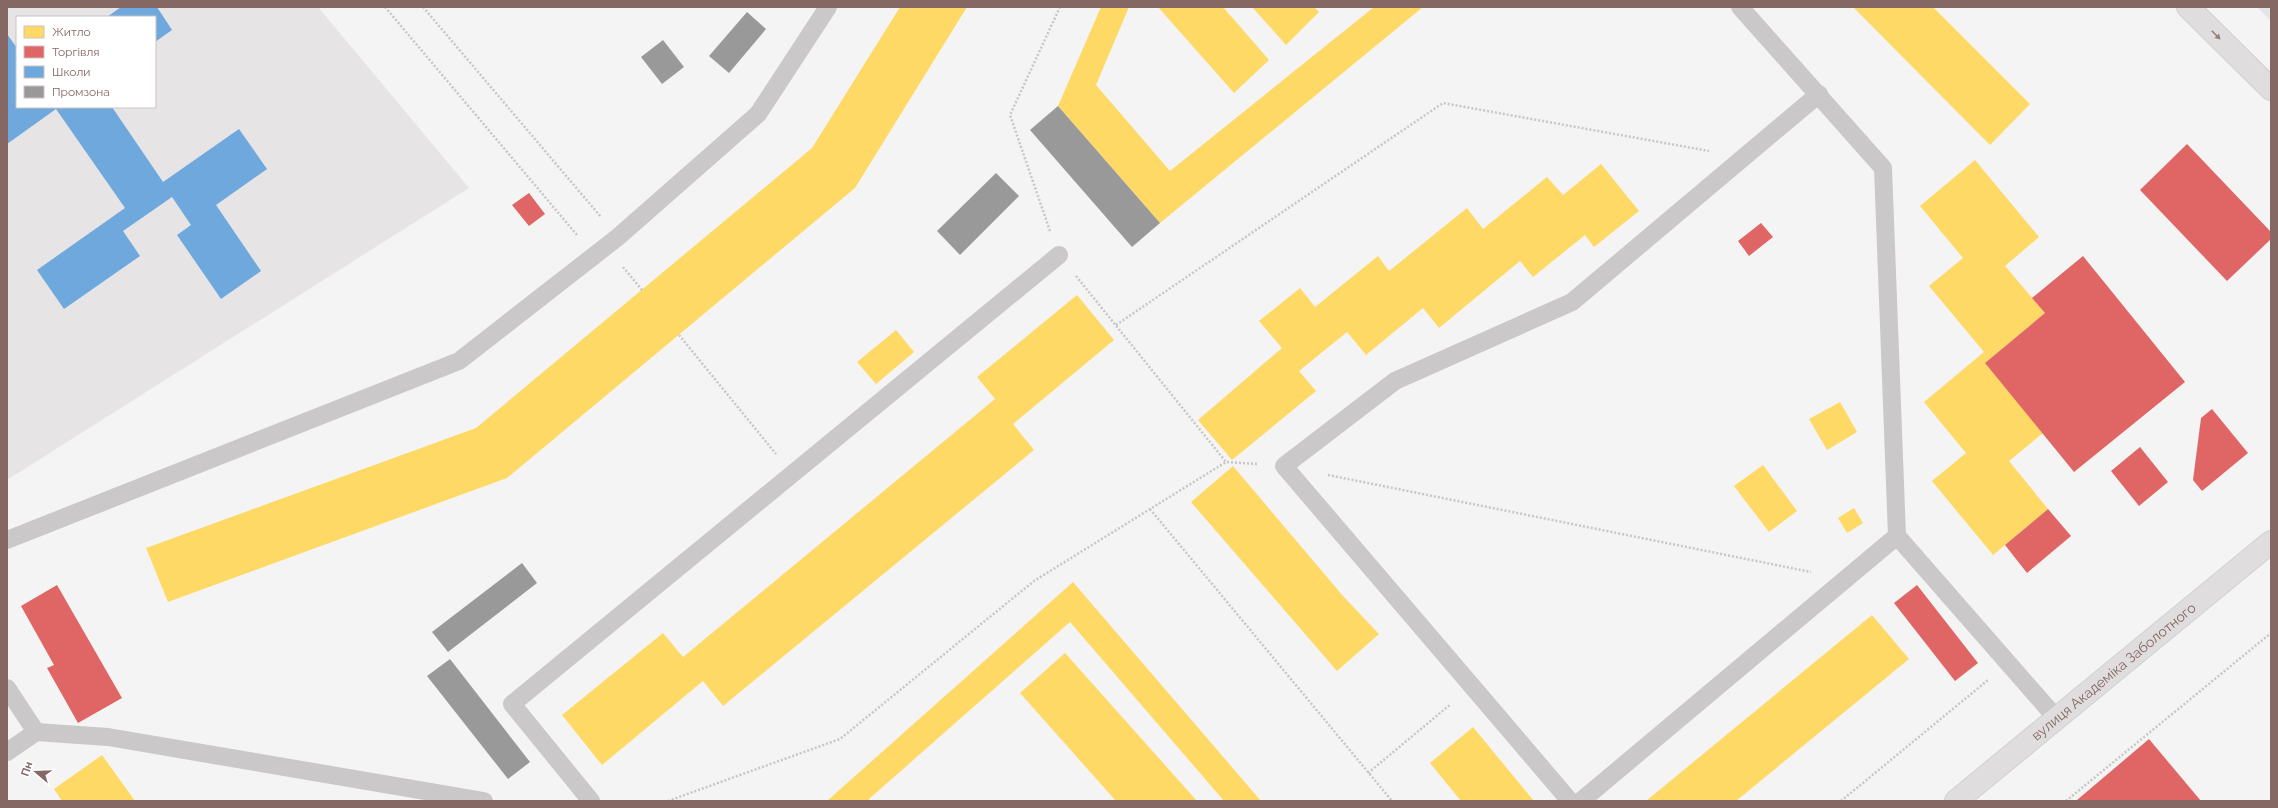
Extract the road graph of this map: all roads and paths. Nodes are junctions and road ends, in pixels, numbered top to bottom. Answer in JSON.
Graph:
{"nodes":[{"id":1,"x":385,"y":7,"type":"edge"},
{"id":2,"x":423,"y":7,"type":"edge"},
{"id":3,"x":828,"y":7,"type":"edge"},
{"id":4,"x":1060,"y":7,"type":"edge"},
{"id":5,"x":1740,"y":7,"type":"edge"},
{"id":6,"x":2188,"y":7,"type":"edge"},
{"id":7,"x":2271,"y":89,"type":"edge"},
{"id":8,"x":1819,"y":94,"type":"junction"},
{"id":9,"x":1744,"y":157,"type":"junction"},
{"id":10,"x":618,"y":237,"type":"junction"},
{"id":11,"x":594,"y":255,"type":"junction"},
{"id":12,"x":1059,"y":255,"type":"junction"},
{"id":13,"x":1116,"y":325,"type":"junction"},
{"id":14,"x":679,"y":335,"type":"dead end"},
{"id":15,"x":1226,"y":462,"type":"junction"},
{"id":16,"x":1284,"y":466,"type":"junction"},
{"id":17,"x":792,"y":474,"type":"junction"},
{"id":18,"x":1150,"y":509,"type":"junction"},
{"id":19,"x":1897,"y":536,"type":"junction"},
{"id":20,"x":7,"y":540,"type":"edge"},
{"id":21,"x":2271,"y":542,"type":"edge"},
{"id":22,"x":1846,"y":579,"type":"junction"},
{"id":23,"x":2271,"y":633,"type":"edge"},
{"id":24,"x":2008,"y":664,"type":"junction"},
{"id":25,"x":1473,"y":686,"type":"junction"},
{"id":26,"x":7,"y":688,"type":"edge"},
{"id":27,"x":2057,"y":719,"type":"junction"},
{"id":28,"x":36,"y":732,"type":"junction"},
{"id":29,"x":7,"y":752,"type":"edge"},
{"id":30,"x":1368,"y":773,"type":"junction"},
{"id":31,"x":484,"y":801,"type":"edge"},
{"id":32,"x":591,"y":801,"type":"edge"},
{"id":33,"x":668,"y":801,"type":"edge"},
{"id":34,"x":1392,"y":801,"type":"edge"},
{"id":35,"x":1570,"y":801,"type":"edge"},
{"id":36,"x":1581,"y":801,"type":"edge"},
{"id":37,"x":1841,"y":801,"type":"edge"},
{"id":38,"x":1956,"y":801,"type":"edge"},
{"id":39,"x":2066,"y":801,"type":"edge"}],
"edges":[{"from":1,"to":11,"type":"path"},
{"from":2,"to":10,"type":"path"},
{"from":3,"to":10,"type":"lane"},
{"from":4,"to":12,"type":"path"},
{"from":5,"to":8,"type":"lane"},
{"from":6,"to":7,"type":"main road","one_way":true},
{"from":8,"to":9,"type":"lane"},
{"from":8,"to":19,"type":"lane"},
{"from":9,"to":13,"type":"path"},
{"from":9,"to":16,"type":"lane"},
{"from":10,"to":11,"type":"lane"},
{"from":11,"to":20,"type":"lane"},
{"from":12,"to":13,"type":"path"},
{"from":12,"to":17,"type":"lane"},
{"from":13,"to":15,"type":"path"},
{"from":14,"to":17,"type":"path"},
{"from":15,"to":16,"type":"path"},
{"from":15,"to":18,"type":"path"},
{"from":16,"to":22,"type":"path"},
{"from":16,"to":25,"type":"lane"},
{"from":17,"to":32,"type":"lane"},
{"from":18,"to":30,"type":"path"},
{"from":18,"to":33,"type":"path"},
{"from":19,"to":22,"type":"lane"},
{"from":19,"to":24,"type":"lane"},
{"from":21,"to":27,"type":"main road","name":"вулиця Академіка Заболотного"},
{"from":22,"to":36,"type":"lane"},
{"from":23,"to":39,"type":"path"},
{"from":24,"to":27,"type":"lane"},
{"from":24,"to":37,"type":"path"},
{"from":25,"to":30,"type":"path"},
{"from":25,"to":35,"type":"lane"},
{"from":26,"to":28,"type":"lane"},
{"from":27,"to":38,"type":"main road","name":"вулиця Академіка Заболотного"},
{"from":28,"to":29,"type":"lane"},
{"from":28,"to":31,"type":"lane"},
{"from":30,"to":34,"type":"path"}]}
